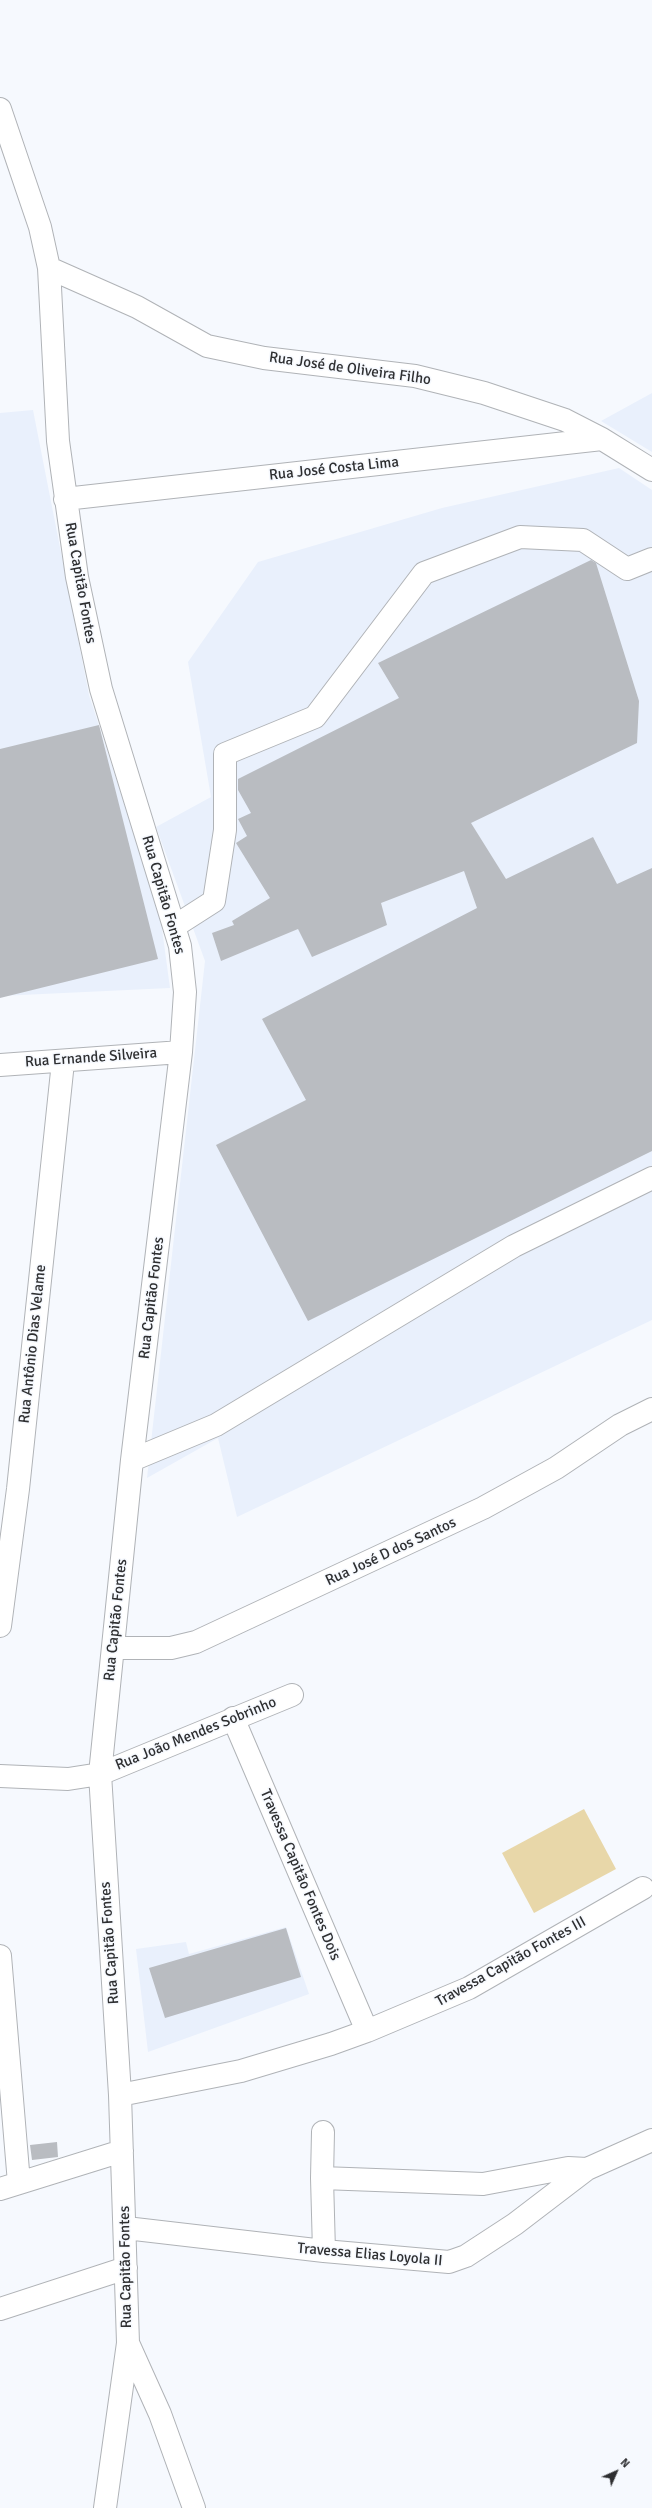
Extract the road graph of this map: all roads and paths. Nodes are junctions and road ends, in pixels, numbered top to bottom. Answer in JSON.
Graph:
{"nodes":[{"id":1,"x":0,"y":111,"type":"edge"},
{"id":2,"x":49,"y":268,"type":"junction"},
{"id":3,"x":602,"y":439,"type":"junction"},
{"id":4,"x":652,"y":470,"type":"edge"},
{"id":5,"x":65,"y":499,"type":"junction"},
{"id":6,"x":652,"y":559,"type":"edge"},
{"id":7,"x":175,"y":926,"type":"junction"},
{"id":8,"x":181,"y":1052,"type":"junction"},
{"id":9,"x":63,"y":1062,"type":"junction"},
{"id":10,"x":0,"y":1064,"type":"edge"},
{"id":11,"x":652,"y":1178,"type":"edge"},
{"id":12,"x":652,"y":1409,"type":"edge"},
{"id":13,"x":132,"y":1460,"type":"junction"},
{"id":14,"x":9,"y":1491,"type":"edge"},
{"id":15,"x":0,"y":1626,"type":"edge"},
{"id":16,"x":114,"y":1648,"type":"junction"},
{"id":17,"x":292,"y":1695,"type":"dead end"},
{"id":18,"x":233,"y":1718,"type":"junction"},
{"id":19,"x":100,"y":1774,"type":"junction"},
{"id":20,"x":0,"y":1776,"type":"edge"},
{"id":21,"x":643,"y":1888,"type":"dead end"},
{"id":22,"x":0,"y":1956,"type":"edge"},
{"id":23,"x":3,"y":2013,"type":"edge"},
{"id":24,"x":367,"y":2031,"type":"junction"},
{"id":25,"x":120,"y":2095,"type":"junction"},
{"id":26,"x":323,"y":2132,"type":"dead end"},
{"id":27,"x":652,"y":2140,"type":"edge"},
{"id":28,"x":122,"y":2151,"type":"junction"},
{"id":29,"x":587,"y":2169,"type":"junction"},
{"id":30,"x":322,"y":2178,"type":"junction"},
{"id":31,"x":10,"y":2186,"type":"edge"},
{"id":32,"x":126,"y":2228,"type":"junction"},
{"id":33,"x":324,"y":2251,"type":"junction"},
{"id":34,"x":126,"y":2268,"type":"junction"},
{"id":35,"x":0,"y":2309,"type":"edge"},
{"id":36,"x":128,"y":2343,"type":"junction"},
{"id":37,"x":105,"y":2508,"type":"edge"},
{"id":38,"x":194,"y":2508,"type":"edge"}],
"edges":[{"from":1,"to":2,"type":"street","name":"Rua Capitão Fontes"},
{"from":2,"to":3,"type":"street","name":"Rua José de Oliveira Filho"},
{"from":2,"to":5,"type":"street","name":"Rua Capitão Fontes"},
{"from":3,"to":4,"type":"street","name":"Rua José de Oliveira Filho"},
{"from":3,"to":5,"type":"street","name":"Rua José Costa Lima"},
{"from":5,"to":7,"type":"street","name":"Rua Capitão Fontes"},
{"from":6,"to":7,"type":"street"},
{"from":7,"to":8,"type":"street","name":"Rua Capitão Fontes"},
{"from":8,"to":9,"type":"street","name":"Rua Ernande Silveira"},
{"from":8,"to":13,"type":"street","name":"Rua Capitão Fontes"},
{"from":9,"to":10,"type":"street","name":"Rua Ernande Silveira"},
{"from":9,"to":14,"type":"street","name":"Rua Antônio Dias Velame"},
{"from":11,"to":13,"type":"street"},
{"from":12,"to":16,"type":"street","name":"Rua José D dos Santos"},
{"from":13,"to":16,"type":"street","name":"Rua Capitão Fontes"},
{"from":14,"to":15,"type":"street","name":"Rua Antônio Dias Velame"},
{"from":16,"to":19,"type":"street","name":"Rua Capitão Fontes"},
{"from":17,"to":18,"type":"street","name":"Rua João Mendes Sobrinho"},
{"from":18,"to":19,"type":"street","name":"Rua João Mendes Sobrinho"},
{"from":18,"to":24,"type":"street","name":"Travessa Capitão Fontes Dois"},
{"from":19,"to":20,"type":"street","name":"Rua João Mendes Sobrinho"},
{"from":19,"to":25,"type":"street","name":"Rua Capitão Fontes"},
{"from":21,"to":24,"type":"street","name":"Travessa Capitão Fontes III"},
{"from":22,"to":23,"type":"street"},
{"from":23,"to":31,"type":"street"},
{"from":24,"to":25,"type":"street","name":"Travessa Capitão Fontes III"},
{"from":25,"to":28,"type":"street","name":"Rua Capitão Fontes"},
{"from":26,"to":30,"type":"street"},
{"from":27,"to":29,"type":"street","name":"Travessa Elias Loyola II"},
{"from":28,"to":31,"type":"street"},
{"from":28,"to":32,"type":"street","name":"Rua Capitão Fontes"},
{"from":29,"to":30,"type":"street"},
{"from":29,"to":33,"type":"street","name":"Travessa Elias Loyola II"},
{"from":30,"to":33,"type":"street"},
{"from":32,"to":33,"type":"street","name":"Travessa Elias Loyola II"},
{"from":32,"to":34,"type":"street","name":"Rua Capitão Fontes"},
{"from":34,"to":35,"type":"street"},
{"from":34,"to":36,"type":"street","name":"Rua Capitão Fontes"},
{"from":36,"to":37,"type":"street","name":"Rua Capitão Fontes"},
{"from":36,"to":38,"type":"street"}]}
